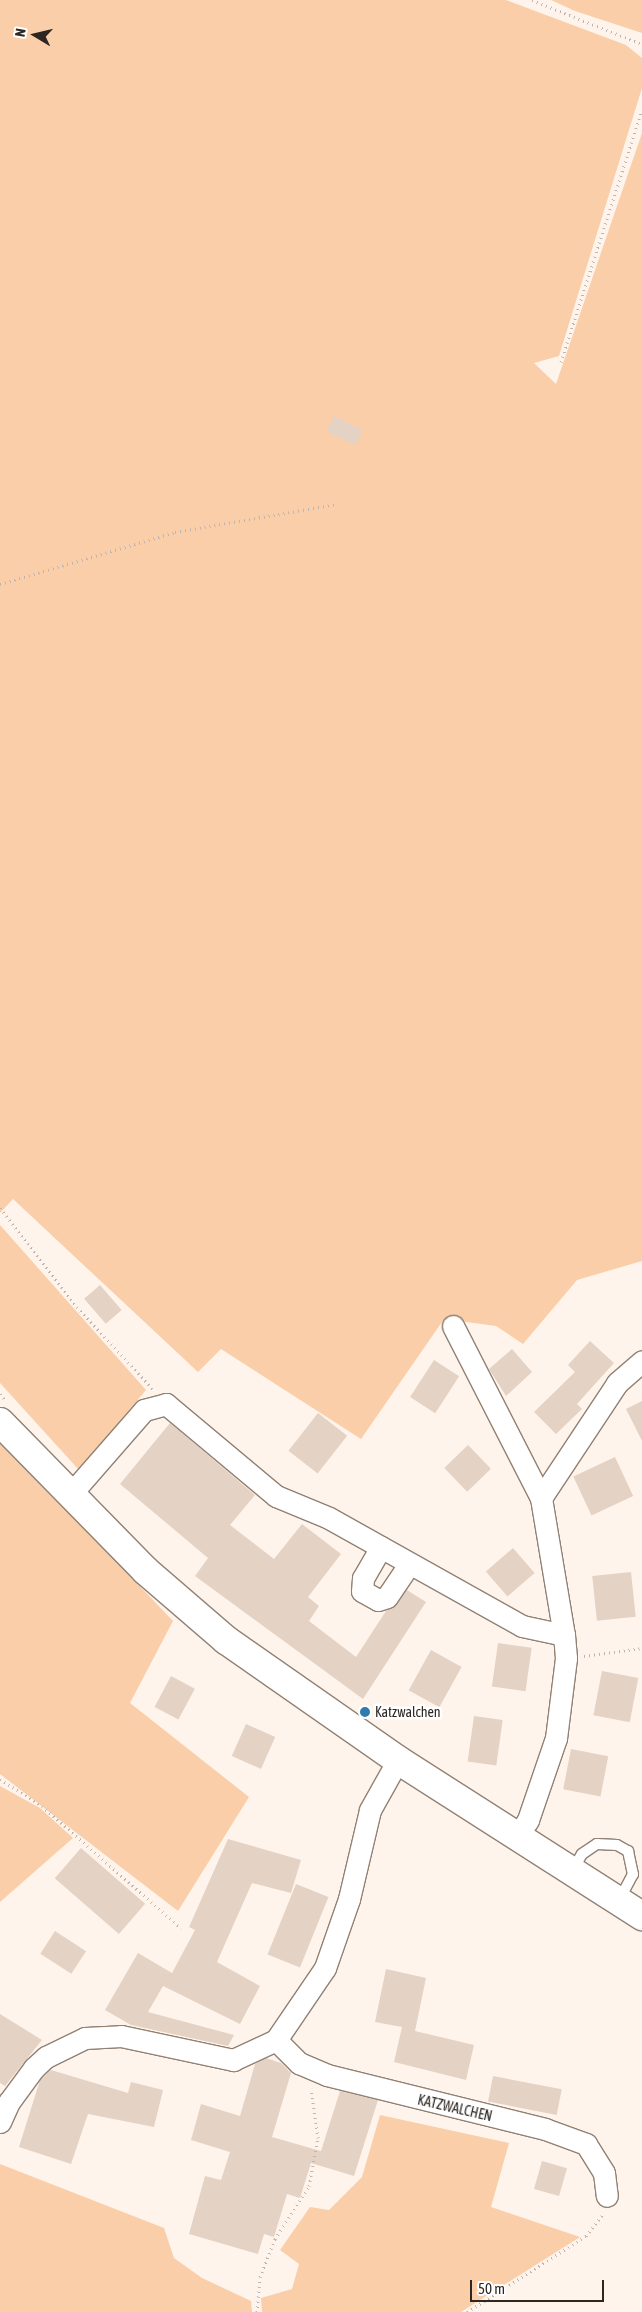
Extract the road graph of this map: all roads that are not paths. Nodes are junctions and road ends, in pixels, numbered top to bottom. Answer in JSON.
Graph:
{"nodes":[{"id":1,"x":453,"y":1326,"type":"dead end"},
{"id":2,"x":642,"y":1361,"type":"edge"},
{"id":3,"x":6,"y":1415,"type":"edge"},
{"id":4,"x":69,"y":1496,"type":"junction"},
{"id":5,"x":541,"y":1498,"type":"junction"},
{"id":6,"x":381,"y":1547,"type":"junction"},
{"id":7,"x":409,"y":1564,"type":"junction"},
{"id":8,"x":564,"y":1635,"type":"junction"},
{"id":9,"x":398,"y":1760,"type":"junction"},
{"id":10,"x":518,"y":1835,"type":"junction"},
{"id":11,"x":572,"y":1871,"type":"junction"},
{"id":12,"x":618,"y":1901,"type":"junction"},
{"id":13,"x":642,"y":1916,"type":"edge"},
{"id":14,"x":276,"y":2040,"type":"junction"},
{"id":15,"x":0,"y":2122,"type":"edge"},
{"id":16,"x":607,"y":2196,"type":"road end"}],
"edges":[{"from":1,"to":5,"type":"street"},
{"from":2,"to":5,"type":"street"},
{"from":3,"to":4,"type":"street"},
{"from":4,"to":6,"type":"street"},
{"from":4,"to":9,"type":"street"},
{"from":5,"to":8,"type":"street"},
{"from":6,"to":7,"type":"street"},
{"from":6,"to":7,"type":"street"},
{"from":7,"to":8,"type":"street"},
{"from":8,"to":10,"type":"street"},
{"from":9,"to":10,"type":"street"},
{"from":9,"to":14,"type":"street"},
{"from":10,"to":11,"type":"street"},
{"from":11,"to":12,"type":"street"},
{"from":11,"to":12,"type":"lane"},
{"from":12,"to":13,"type":"street"},
{"from":14,"to":15,"type":"street"},
{"from":14,"to":16,"type":"street","name":"KATZWALCHEN"}]}
